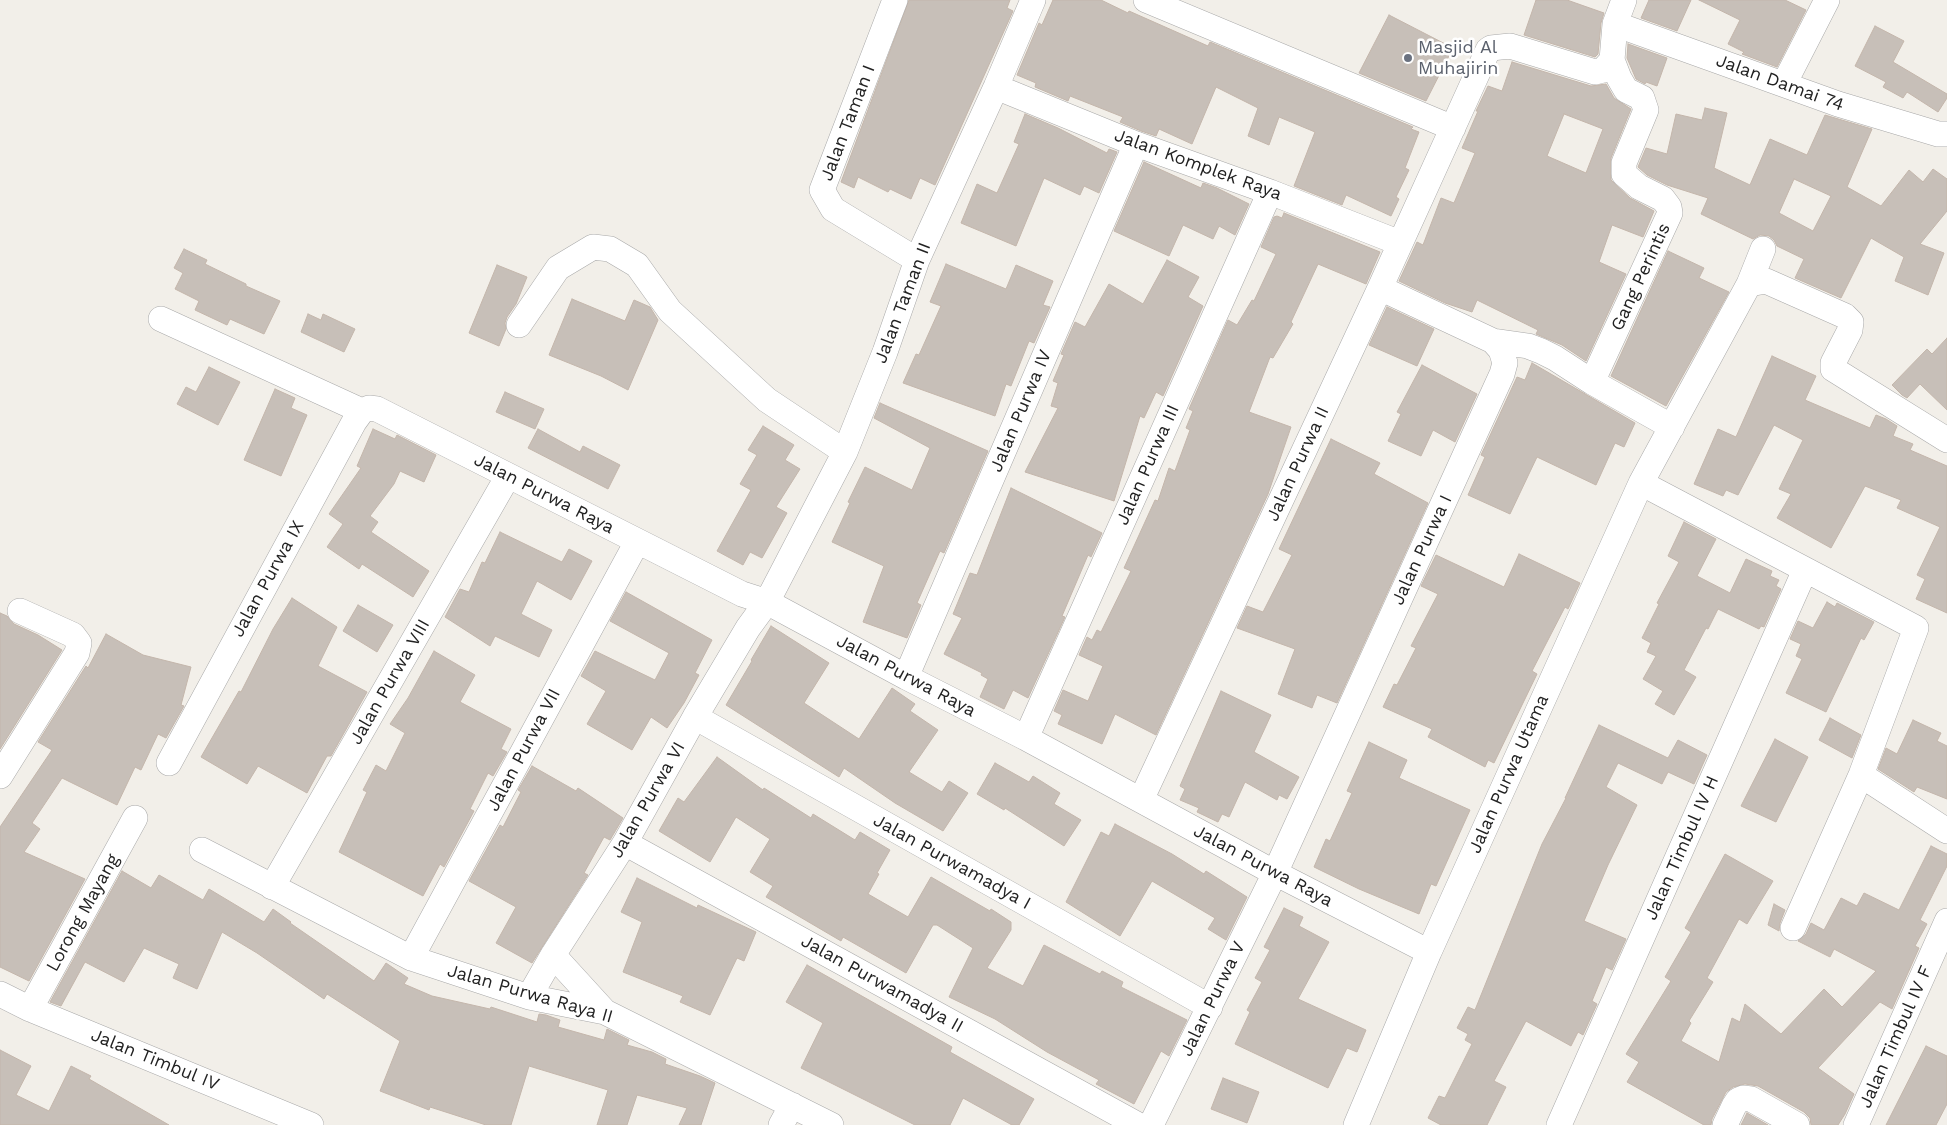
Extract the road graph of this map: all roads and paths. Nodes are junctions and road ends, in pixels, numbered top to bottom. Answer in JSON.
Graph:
{"nodes":[{"id":1,"x":895,"y":0,"type":"edge"},
{"id":2,"x":1033,"y":0,"type":"edge"},
{"id":3,"x":1146,"y":0,"type":"edge"},
{"id":4,"x":1624,"y":0,"type":"edge"},
{"id":5,"x":1827,"y":0,"type":"edge"},
{"id":6,"x":1615,"y":24,"type":"junction"},
{"id":7,"x":1612,"y":60,"type":"junction"},
{"id":8,"x":1784,"y":84,"type":"junction"},
{"id":9,"x":996,"y":87,"type":"junction"},
{"id":10,"x":1453,"y":128,"type":"junction"},
{"id":11,"x":1947,"y":134,"type":"edge"},
{"id":12,"x":1136,"y":144,"type":"junction"},
{"id":13,"x":1270,"y":192,"type":"junction"},
{"id":14,"x":1400,"y":243,"type":"junction"},
{"id":15,"x":1763,"y":248,"type":"dead end"},
{"id":16,"x":917,"y":260,"type":"junction"},
{"id":17,"x":1749,"y":284,"type":"junction"},
{"id":18,"x":1380,"y":288,"type":"junction"},
{"id":19,"x":160,"y":319,"type":"dead end"},
{"id":20,"x":519,"y":325,"type":"dead end"},
{"id":21,"x":1493,"y":340,"type":"junction"},
{"id":22,"x":1592,"y":382,"type":"junction"},
{"id":23,"x":370,"y":410,"type":"junction"},
{"id":24,"x":1672,"y":427,"type":"junction"},
{"id":25,"x":1947,"y":440,"type":"edge"},
{"id":26,"x":844,"y":452,"type":"junction"},
{"id":27,"x":508,"y":476,"type":"junction"},
{"id":28,"x":1641,"y":483,"type":"junction"},
{"id":29,"x":638,"y":542,"type":"junction"},
{"id":30,"x":1806,"y":570,"type":"junction"},
{"id":31,"x":767,"y":602,"type":"junction"},
{"id":32,"x":20,"y":611,"type":"dead end"},
{"id":33,"x":906,"y":677,"type":"junction"},
{"id":34,"x":695,"y":717,"type":"junction"},
{"id":35,"x":1026,"y":738,"type":"junction"},
{"id":36,"x":168,"y":763,"type":"dead end"},
{"id":37,"x":1861,"y":775,"type":"junction"},
{"id":38,"x":0,"y":776,"type":"edge"},
{"id":39,"x":1141,"y":800,"type":"junction"},
{"id":40,"x":135,"y":818,"type":"dead end"},
{"id":41,"x":1947,"y":831,"type":"edge"},
{"id":42,"x":625,"y":843,"type":"junction"},
{"id":43,"x":202,"y":850,"type":"dead end"},
{"id":44,"x":1275,"y":873,"type":"junction"},
{"id":45,"x":272,"y":887,"type":"junction"},
{"id":46,"x":1947,"y":921,"type":"edge"},
{"id":47,"x":1793,"y":928,"type":"dead end"},
{"id":48,"x":1429,"y":952,"type":"junction"},
{"id":49,"x":553,"y":955,"type":"junction"},
{"id":50,"x":411,"y":958,"type":"junction"},
{"id":51,"x":0,"y":994,"type":"edge"},
{"id":52,"x":530,"y":997,"type":"junction"},
{"id":53,"x":1210,"y":1007,"type":"junction"},
{"id":54,"x":30,"y":1009,"type":"junction"},
{"id":55,"x":605,"y":1012,"type":"junction"},
{"id":56,"x":787,"y":1115,"type":"edge"},
{"id":57,"x":311,"y":1125,"type":"edge"},
{"id":58,"x":831,"y":1125,"type":"edge"},
{"id":59,"x":1138,"y":1125,"type":"edge"},
{"id":60,"x":1151,"y":1125,"type":"edge"},
{"id":61,"x":1356,"y":1125,"type":"edge"},
{"id":62,"x":1559,"y":1125,"type":"edge"},
{"id":63,"x":1726,"y":1125,"type":"edge"},
{"id":64,"x":1796,"y":1125,"type":"edge"},
{"id":65,"x":1856,"y":1125,"type":"edge"}],
"edges":[{"from":1,"to":16,"type":"street","name":"Jalan Taman I"},
{"from":2,"to":9,"type":"street","name":"Jalan Taman II"},
{"from":3,"to":10,"type":"street"},
{"from":4,"to":6,"type":"street","name":"Gang Perintis"},
{"from":5,"to":8,"type":"street"},
{"from":6,"to":7,"type":"street","name":"Gang Perintis"},
{"from":6,"to":8,"type":"street","name":"Jalan Damai 74"},
{"from":7,"to":10,"type":"street","name":"Jalan Purwa II"},
{"from":7,"to":22,"type":"street","name":"Gang Perintis"},
{"from":8,"to":11,"type":"street","name":"Jalan Damai 74"},
{"from":9,"to":12,"type":"street","name":"Jalan Komplek Raya"},
{"from":9,"to":16,"type":"street","name":"Jalan Taman II"},
{"from":10,"to":14,"type":"street","name":"Jalan Purwa II"},
{"from":12,"to":13,"type":"street","name":"Jalan Komplek Raya"},
{"from":12,"to":33,"type":"street","name":"Jalan Purwa IV"},
{"from":13,"to":14,"type":"street","name":"Jalan Komplek Raya"},
{"from":13,"to":35,"type":"street","name":"Jalan Purwa III"},
{"from":14,"to":18,"type":"street","name":"Jalan Purwa II"},
{"from":15,"to":17,"type":"street","name":"Jalan Purwa Utama"},
{"from":16,"to":26,"type":"street","name":"Jalan Taman II"},
{"from":17,"to":24,"type":"street","name":"Jalan Purwa Utama"},
{"from":17,"to":25,"type":"street"},
{"from":18,"to":21,"type":"street"},
{"from":18,"to":39,"type":"street","name":"Jalan Purwa II"},
{"from":19,"to":23,"type":"street","name":"Jalan Purwa Raya"},
{"from":20,"to":26,"type":"street"},
{"from":21,"to":22,"type":"street"},
{"from":21,"to":44,"type":"street","name":"Jalan Purwa I"},
{"from":22,"to":24,"type":"street"},
{"from":23,"to":27,"type":"street","name":"Jalan Purwa Raya"},
{"from":23,"to":36,"type":"street","name":"Jalan Purwa IX"},
{"from":24,"to":28,"type":"street","name":"Jalan Purwa Utama"},
{"from":26,"to":31,"type":"street","name":"Jalan Taman II"},
{"from":27,"to":29,"type":"street","name":"Jalan Purwa Raya"},
{"from":27,"to":45,"type":"street","name":"Jalan Purwa VIII"},
{"from":28,"to":30,"type":"street"},
{"from":28,"to":48,"type":"street","name":"Jalan Purwa Utama"},
{"from":29,"to":31,"type":"street","name":"Jalan Purwa Raya"},
{"from":29,"to":50,"type":"street","name":"Jalan Purwa VII"},
{"from":30,"to":37,"type":"street"},
{"from":30,"to":62,"type":"street","name":"Jalan Timbul IV H"},
{"from":31,"to":33,"type":"street","name":"Jalan Purwa Raya"},
{"from":31,"to":34,"type":"street","name":"Jalan Purwa VI"},
{"from":32,"to":38,"type":"street"},
{"from":33,"to":35,"type":"street","name":"Jalan Purwa Raya"},
{"from":34,"to":42,"type":"street","name":"Jalan Purwa VI"},
{"from":34,"to":53,"type":"street","name":"Jalan Purwamadya I"},
{"from":35,"to":39,"type":"street","name":"Jalan Purwa Raya"},
{"from":37,"to":41,"type":"street"},
{"from":37,"to":47,"type":"street"},
{"from":39,"to":44,"type":"street","name":"Jalan Purwa Raya"},
{"from":40,"to":54,"type":"street","name":"Lorong Mayang"},
{"from":42,"to":49,"type":"street","name":"Jalan Purwa VI"},
{"from":42,"to":59,"type":"street","name":"Jalan Purwamadya II"},
{"from":43,"to":45,"type":"street","name":"Jalan Purwa Raya II"},
{"from":44,"to":48,"type":"street","name":"Jalan Purwa Raya"},
{"from":44,"to":53,"type":"street","name":"Jalan Purwa V"},
{"from":45,"to":50,"type":"street","name":"Jalan Purwa Raya II"},
{"from":46,"to":65,"type":"street","name":"Jalan Timbul IV F"},
{"from":48,"to":61,"type":"street","name":"Jalan Purwa Utama"},
{"from":49,"to":52,"type":"street","name":"Jalan Purwa VI"},
{"from":49,"to":55,"type":"street"},
{"from":50,"to":52,"type":"street","name":"Jalan Purwa Raya II"},
{"from":51,"to":54,"type":"street","name":"Jalan Timbul IV"},
{"from":52,"to":55,"type":"street","name":"Jalan Purwa Raya II"},
{"from":53,"to":60,"type":"street","name":"Jalan Purwa V"},
{"from":54,"to":57,"type":"street","name":"Jalan Timbul IV"},
{"from":55,"to":56,"type":"street","name":"Jalan Purwa Raya II"},
{"from":56,"to":58,"type":"street","name":"Jalan Purwa Raya II"},
{"from":63,"to":64,"type":"street"}]}
